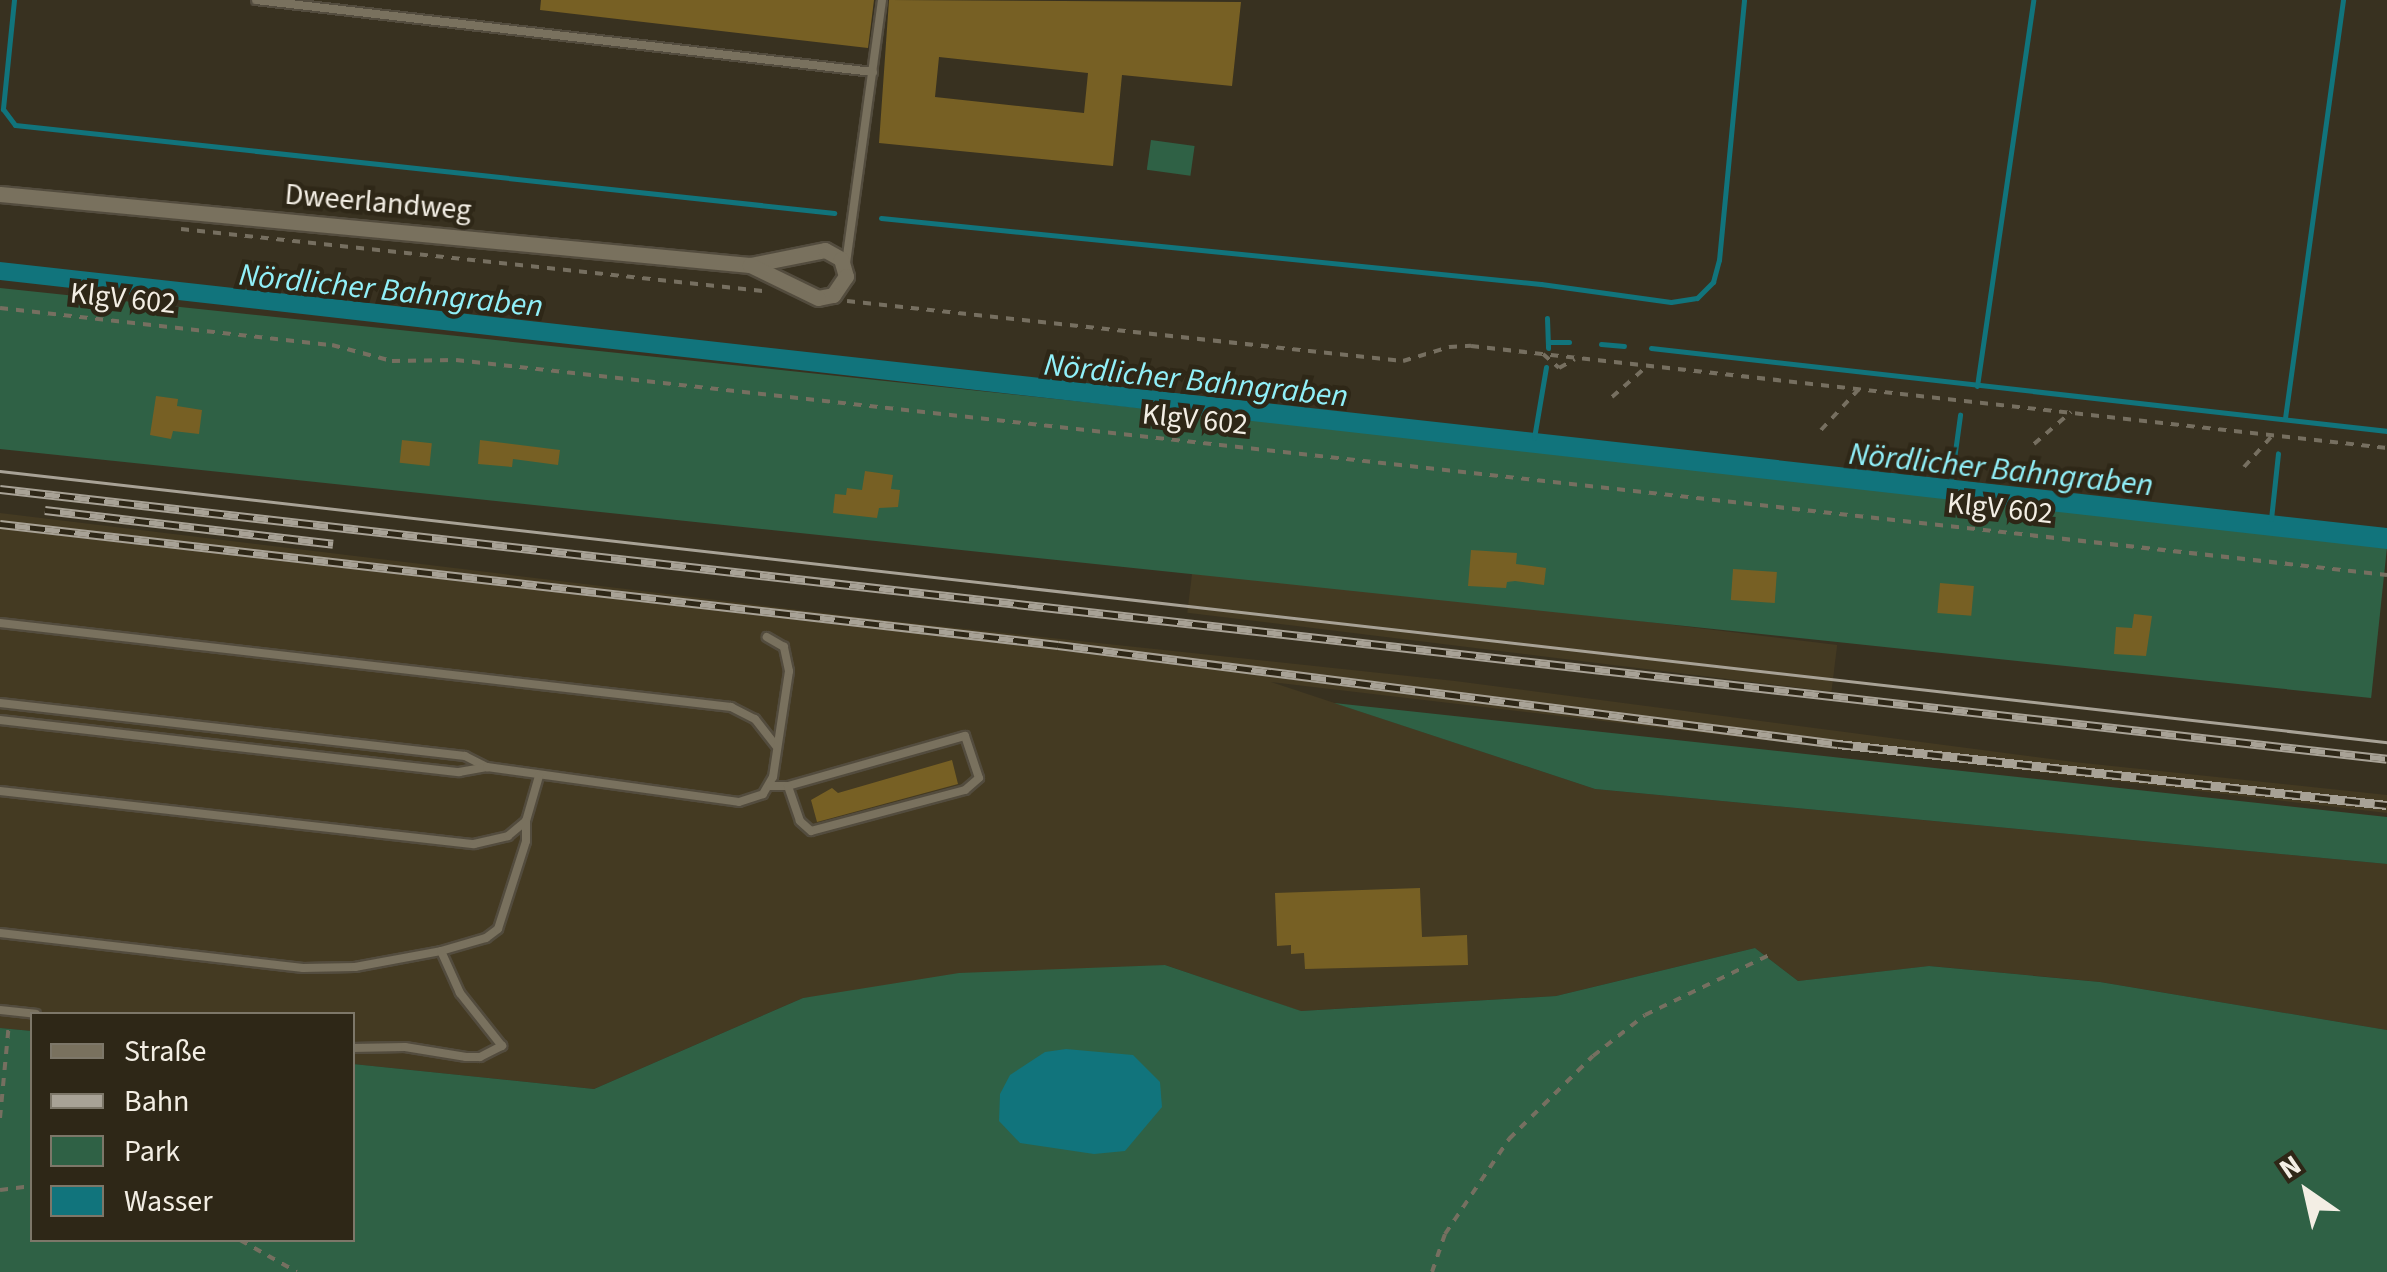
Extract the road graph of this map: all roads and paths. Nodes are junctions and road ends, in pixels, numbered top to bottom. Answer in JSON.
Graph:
{"nodes":[{"id":1,"x":256,"y":0,"type":"edge"},
{"id":2,"x":882,"y":0,"type":"edge"},
{"id":3,"x":874,"y":72,"type":"junction"},
{"id":4,"x":0,"y":194,"type":"edge"},
{"id":5,"x":168,"y":224,"type":"dead end"},
{"id":6,"x":750,"y":265,"type":"junction"},
{"id":7,"x":845,"y":267,"type":"junction"},
{"id":8,"x":766,"y":291,"type":"dead end"},
{"id":9,"x":839,"y":302,"type":"junction"},
{"id":10,"x":0,"y":308,"type":"edge"},
{"id":11,"x":1543,"y":354,"type":"junction"},
{"id":12,"x":1576,"y":358,"type":"junction"},
{"id":13,"x":1648,"y":366,"type":"junction"},
{"id":14,"x":1860,"y":389,"type":"junction"},
{"id":15,"x":1612,"y":397,"type":"dead end"},
{"id":16,"x":2072,"y":412,"type":"junction"},
{"id":17,"x":1821,"y":430,"type":"dead end"},
{"id":18,"x":2273,"y":435,"type":"junction"},
{"id":19,"x":2034,"y":444,"type":"dead end"},
{"id":20,"x":2387,"y":448,"type":"edge"},
{"id":21,"x":2244,"y":467,"type":"dead end"},
{"id":22,"x":2387,"y":575,"type":"edge"},
{"id":23,"x":0,"y":623,"type":"edge"},
{"id":24,"x":768,"y":638,"type":"dead end"},
{"id":25,"x":0,"y":703,"type":"edge"},
{"id":26,"x":0,"y":720,"type":"edge"},
{"id":27,"x":776,"y":746,"type":"junction"},
{"id":28,"x":487,"y":766,"type":"junction"},
{"id":29,"x":538,"y":776,"type":"junction"},
{"id":30,"x":770,"y":786,"type":"junction"},
{"id":31,"x":788,"y":786,"type":"junction"},
{"id":32,"x":0,"y":791,"type":"edge"},
{"id":33,"x":526,"y":822,"type":"junction"},
{"id":34,"x":0,"y":933,"type":"edge"},
{"id":35,"x":440,"y":950,"type":"junction"},
{"id":36,"x":1773,"y":953,"type":"dead end"},
{"id":37,"x":5,"y":1011,"type":"edge"},
{"id":38,"x":30,"y":1013,"type":"edge"},
{"id":39,"x":355,"y":1048,"type":"edge"},
{"id":40,"x":0,"y":1118,"type":"edge"},
{"id":41,"x":30,"y":1186,"type":"edge"},
{"id":42,"x":0,"y":1190,"type":"edge"},
{"id":43,"x":244,"y":1242,"type":"edge"},
{"id":44,"x":297,"y":1272,"type":"edge"},
{"id":45,"x":1432,"y":1272,"type":"edge"}],
"edges":[{"from":1,"to":3,"type":"lane"},
{"from":2,"to":3,"type":"lane"},
{"from":3,"to":7,"type":"lane"},
{"from":4,"to":6,"type":"street","name":"Dweerlandweg"},
{"from":5,"to":8,"type":"path"},
{"from":6,"to":7,"type":"street","name":"Dweerlandweg"},
{"from":6,"to":9,"type":"street","name":"Dweerlandweg"},
{"from":7,"to":9,"type":"street"},
{"from":9,"to":11,"type":"path"},
{"from":10,"to":22,"type":"path","name":"KlgV 602"},
{"from":11,"to":12,"type":"path"},
{"from":11,"to":12,"type":"path"},
{"from":12,"to":13,"type":"path"},
{"from":13,"to":14,"type":"path"},
{"from":13,"to":15,"type":"path"},
{"from":14,"to":16,"type":"path"},
{"from":14,"to":17,"type":"path"},
{"from":16,"to":18,"type":"path"},
{"from":16,"to":19,"type":"path"},
{"from":18,"to":20,"type":"path"},
{"from":18,"to":21,"type":"path"},
{"from":23,"to":27,"type":"lane"},
{"from":24,"to":27,"type":"lane"},
{"from":25,"to":28,"type":"lane"},
{"from":26,"to":28,"type":"lane"},
{"from":27,"to":30,"type":"lane"},
{"from":28,"to":29,"type":"lane"},
{"from":29,"to":30,"type":"lane"},
{"from":29,"to":33,"type":"lane"},
{"from":30,"to":31,"type":"lane"},
{"from":31,"to":31,"type":"lane"},
{"from":32,"to":33,"type":"lane"},
{"from":33,"to":35,"type":"lane"},
{"from":34,"to":35,"type":"lane"},
{"from":35,"to":39,"type":"lane"},
{"from":36,"to":45,"type":"path"},
{"from":37,"to":38,"type":"lane"},
{"from":37,"to":40,"type":"path"},
{"from":41,"to":42,"type":"path"},
{"from":43,"to":44,"type":"path"}]}
